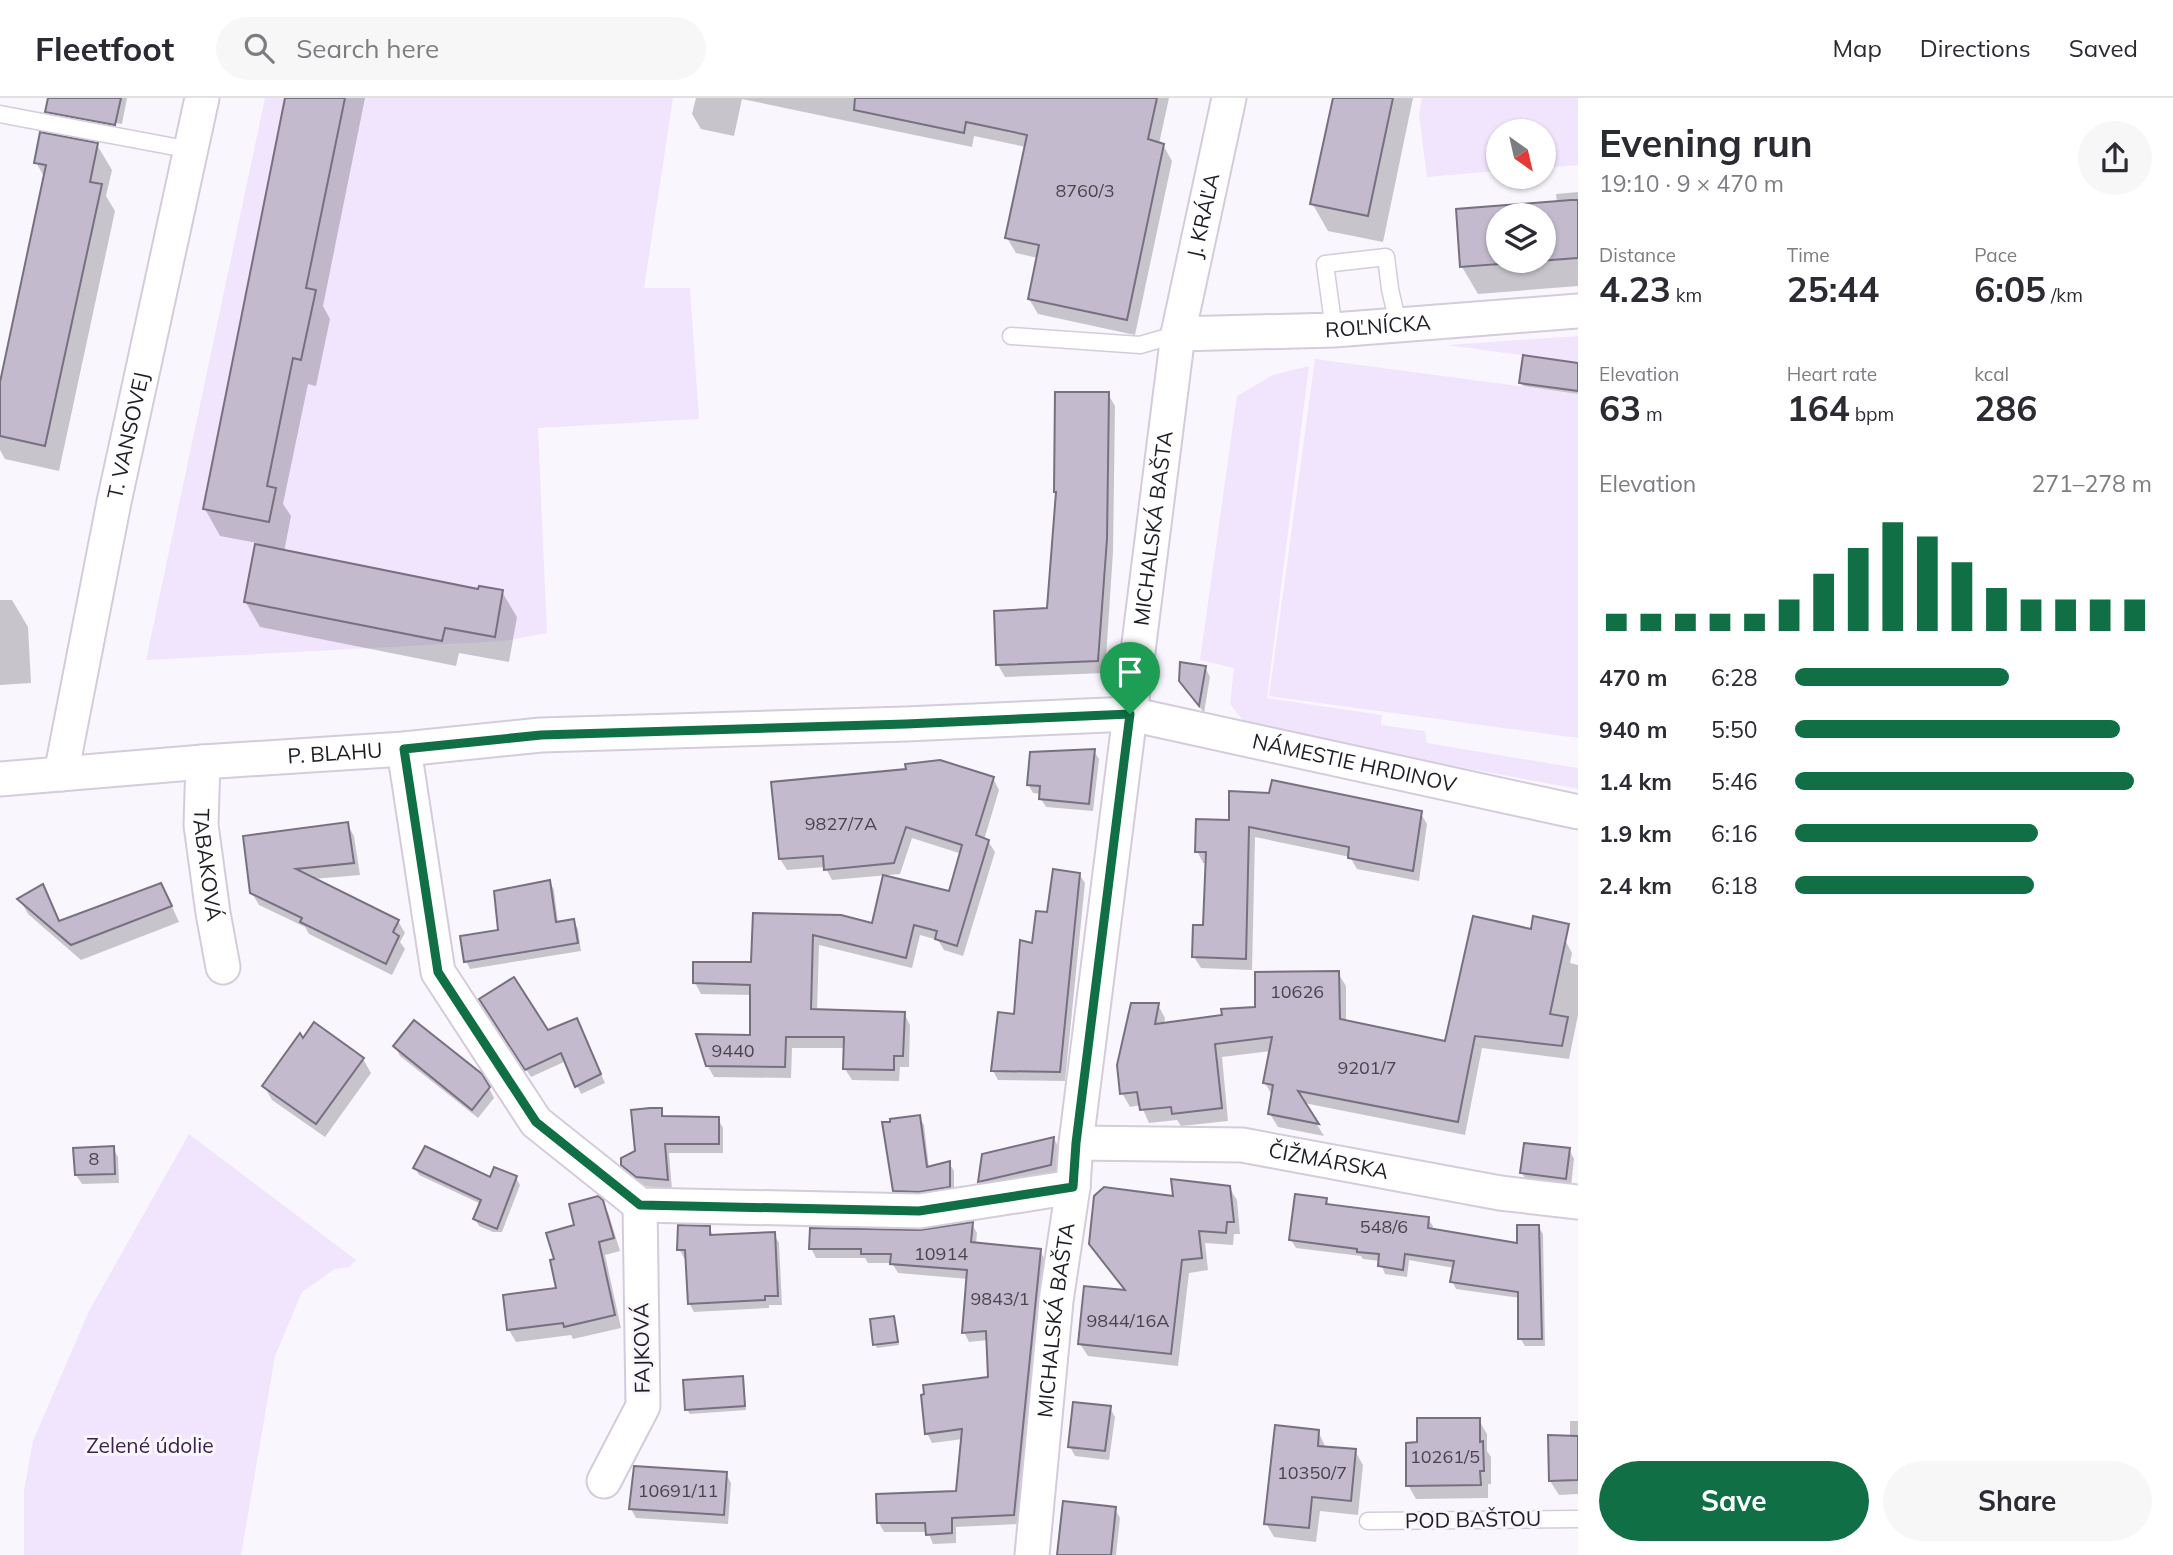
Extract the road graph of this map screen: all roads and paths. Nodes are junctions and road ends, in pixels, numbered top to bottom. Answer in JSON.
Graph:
{"nodes":[{"id":1,"x":202,"y":98,"type":"edge"},
{"id":2,"x":1229,"y":98,"type":"edge"},
{"id":3,"x":0,"y":114,"type":"edge"},
{"id":4,"x":191,"y":150,"type":"junction"},
{"id":5,"x":1578,"y":311,"type":"edge"},
{"id":6,"x":1398,"y":324,"type":"junction"},
{"id":7,"x":1334,"y":330,"type":"junction"},
{"id":8,"x":1178,"y":334,"type":"junction"},
{"id":9,"x":1011,"y":336,"type":"dead end"},
{"id":10,"x":1130,"y":714,"type":"junction"},
{"id":11,"x":404,"y":749,"type":"junction"},
{"id":12,"x":204,"y":762,"type":"junction"},
{"id":13,"x":61,"y":774,"type":"junction"},
{"id":14,"x":0,"y":779,"type":"edge"},
{"id":15,"x":1578,"y":812,"type":"edge"},
{"id":16,"x":223,"y":967,"type":"dead end"},
{"id":17,"x":1076,"y":1143,"type":"junction"},
{"id":18,"x":1073,"y":1187,"type":"junction"},
{"id":19,"x":1578,"y":1202,"type":"edge"},
{"id":20,"x":640,"y":1205,"type":"junction"},
{"id":21,"x":604,"y":1481,"type":"dead end"},
{"id":22,"x":1578,"y":1519,"type":"edge"},
{"id":23,"x":1368,"y":1521,"type":"dead end"},
{"id":24,"x":1032,"y":1555,"type":"edge"}],
"edges":[{"from":1,"to":4,"type":"street","name":"T. VANSOVEJ"},
{"from":2,"to":8,"type":"street","name":"J. KRÁĽA"},
{"from":3,"to":4,"type":"lane"},
{"from":4,"to":13,"type":"street","name":"T. VANSOVEJ"},
{"from":5,"to":6,"type":"street","name":"ROĽNÍCKA"},
{"from":6,"to":7,"type":"street","name":"ROĽNÍCKA"},
{"from":6,"to":7,"type":"lane"},
{"from":7,"to":8,"type":"street","name":"ROĽNÍCKA"},
{"from":8,"to":9,"type":"lane"},
{"from":8,"to":10,"type":"street","name":"MICHALSKÁ BAŠTA"},
{"from":10,"to":11,"type":"street","name":"P. BLAHU"},
{"from":10,"to":15,"type":"street","name":"NÁMESTIE HRDINOV"},
{"from":10,"to":17,"type":"street","name":"MICHALSKÁ BAŠTA"},
{"from":11,"to":12,"type":"street","name":"P. BLAHU"},
{"from":11,"to":20,"type":"street"},
{"from":12,"to":13,"type":"street","name":"P. BLAHU"},
{"from":12,"to":16,"type":"street","name":"TABAKOVÁ"},
{"from":13,"to":14,"type":"street","name":"P. BLAHU"},
{"from":17,"to":18,"type":"street","name":"MICHALSKÁ BAŠTA"},
{"from":17,"to":19,"type":"street","name":"ČIŽMÁRSKA"},
{"from":18,"to":20,"type":"street"},
{"from":18,"to":24,"type":"street","name":"MICHALSKÁ BAŠTA"},
{"from":20,"to":21,"type":"street","name":"FAJKOVÁ"},
{"from":22,"to":23,"type":"lane","name":"POD BAŠTOU"}]}
